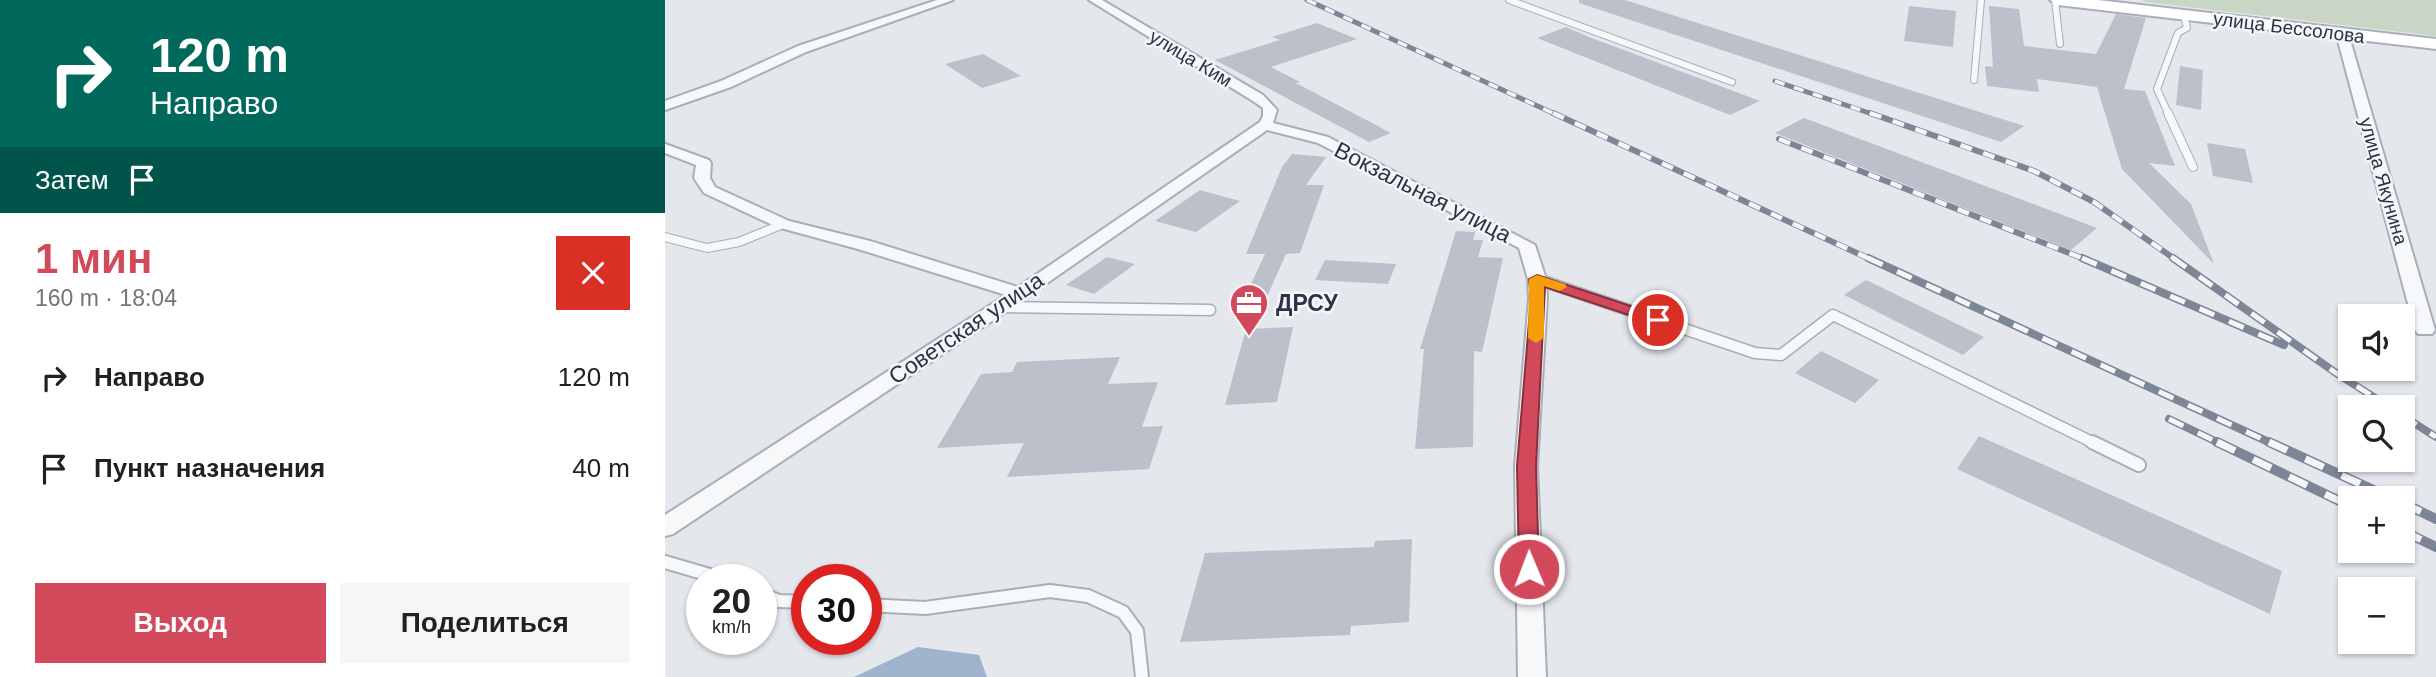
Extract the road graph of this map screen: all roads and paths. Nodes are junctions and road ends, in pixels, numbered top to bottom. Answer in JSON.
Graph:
{"nodes":[{"id":1,"x":948,"y":0,"type":"edge"},
{"id":2,"x":1094,"y":0,"type":"edge"},
{"id":3,"x":1509,"y":0,"type":"edge"},
{"id":4,"x":1981,"y":0,"type":"edge"},
{"id":5,"x":2057,"y":0,"type":"edge"},
{"id":6,"x":2119,"y":4,"type":"edge"},
{"id":7,"x":2184,"y":15,"type":"junction"},
{"id":8,"x":2342,"y":33,"type":"junction"},
{"id":9,"x":2060,"y":44,"type":"dead end"},
{"id":10,"x":2436,"y":44,"type":"edge"},
{"id":11,"x":1974,"y":80,"type":"dead end"},
{"id":12,"x":1732,"y":82,"type":"dead end"},
{"id":13,"x":665,"y":106,"type":"edge"},
{"id":14,"x":1265,"y":125,"type":"junction"},
{"id":15,"x":665,"y":148,"type":"edge"},
{"id":16,"x":2193,"y":167,"type":"dead end"},
{"id":17,"x":783,"y":224,"type":"junction"},
{"id":18,"x":665,"y":236,"type":"edge"},
{"id":19,"x":1537,"y":279,"type":"junction"},
{"id":20,"x":1020,"y":293,"type":"junction"},
{"id":21,"x":1000,"y":307,"type":"junction"},
{"id":22,"x":1210,"y":310,"type":"dead end"},
{"id":23,"x":2425,"y":330,"type":"dead end"},
{"id":24,"x":2139,"y":465,"type":"dead end"},
{"id":25,"x":665,"y":527,"type":"edge"},
{"id":26,"x":665,"y":562,"type":"edge"},
{"id":27,"x":686,"y":568,"type":"edge"},
{"id":28,"x":882,"y":606,"type":"edge"},
{"id":29,"x":1142,"y":677,"type":"edge"},
{"id":30,"x":1532,"y":677,"type":"edge"}],
"edges":[{"from":1,"to":13,"type":"street"},
{"from":2,"to":14,"type":"street","name":"улица Ким"},
{"from":3,"to":12,"type":"lane"},
{"from":4,"to":11,"type":"lane"},
{"from":5,"to":6,"type":"main road","name":"улица Бессолова"},
{"from":5,"to":9,"type":"lane"},
{"from":6,"to":7,"type":"main road","name":"улица Бессолова"},
{"from":7,"to":8,"type":"main road","name":"улица Бессолова"},
{"from":7,"to":16,"type":"lane"},
{"from":8,"to":10,"type":"main road","name":"улица Бессолова"},
{"from":8,"to":23,"type":"street","name":"улица Якунина"},
{"from":14,"to":19,"type":"street","name":"Вокзальная улица"},
{"from":14,"to":20,"type":"street","name":"Советская улица"},
{"from":15,"to":17,"type":"street"},
{"from":17,"to":18,"type":"lane"},
{"from":17,"to":20,"type":"street"},
{"from":19,"to":24,"type":"lane"},
{"from":19,"to":30,"type":"street","name":"Вокзальная улица"},
{"from":20,"to":21,"type":"street","name":"Советская улица"},
{"from":21,"to":22,"type":"lane"},
{"from":21,"to":25,"type":"street","name":"Советская улица"},
{"from":26,"to":27,"type":"lane"},
{"from":28,"to":29,"type":"lane"}]}
